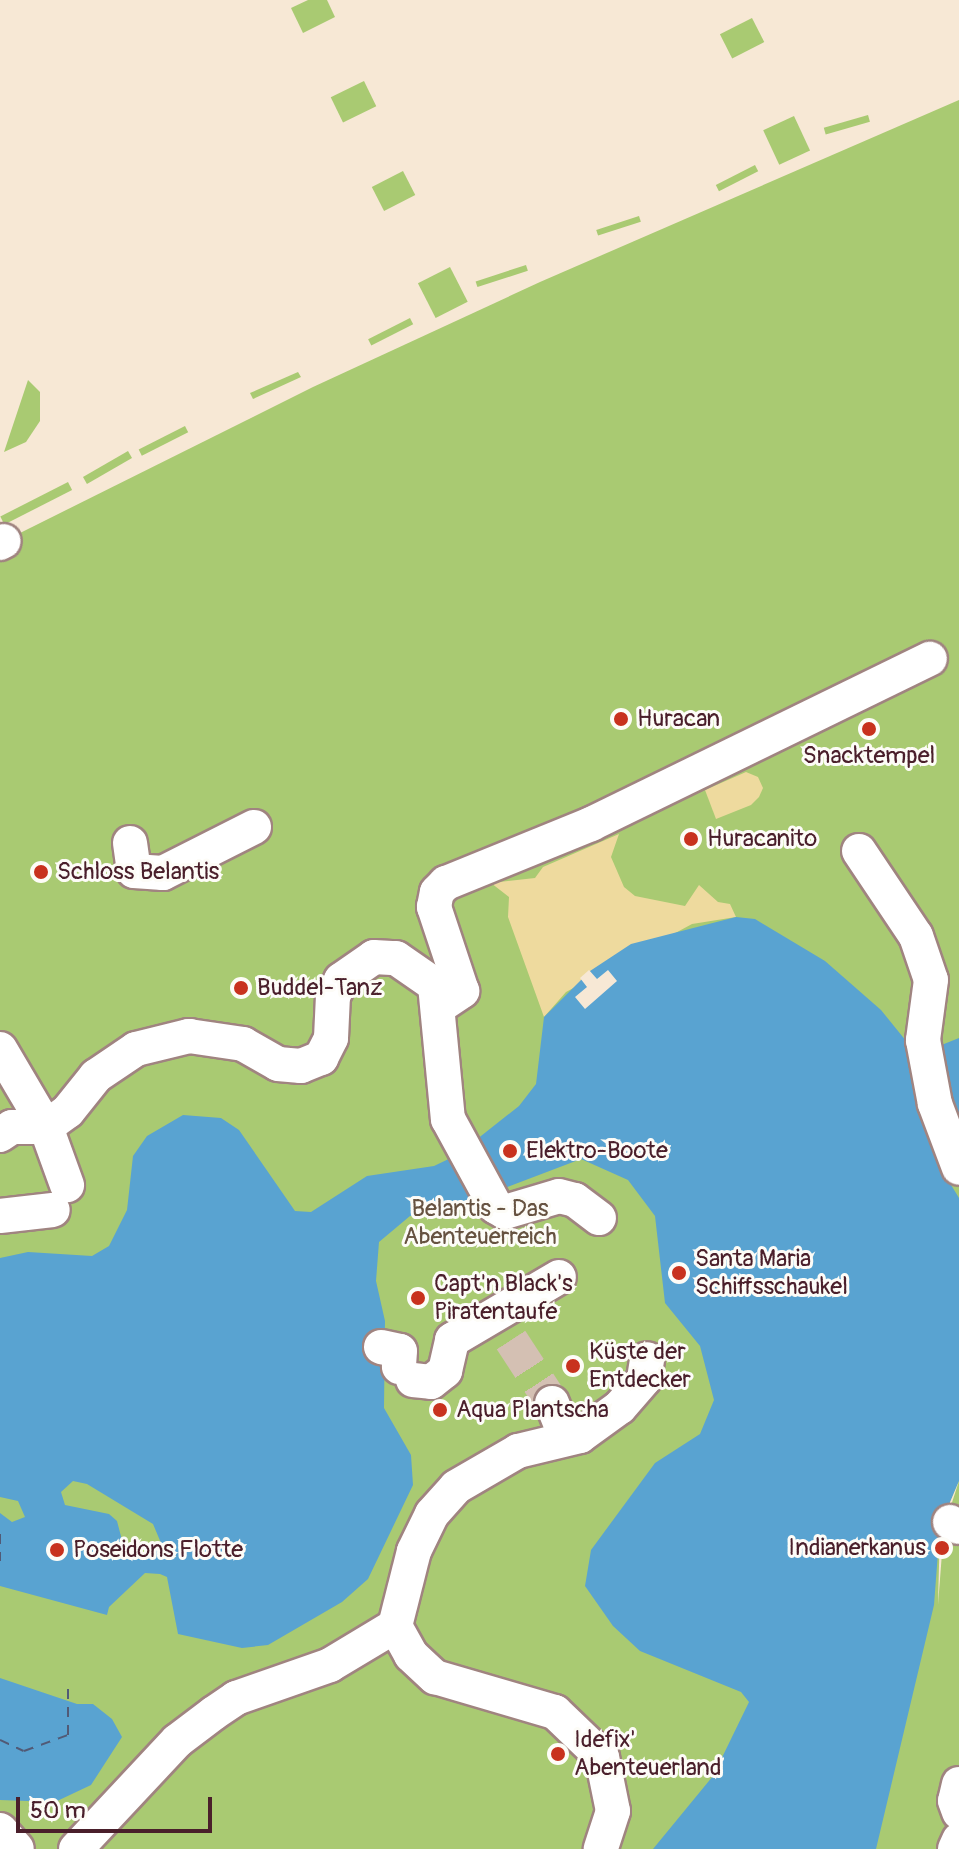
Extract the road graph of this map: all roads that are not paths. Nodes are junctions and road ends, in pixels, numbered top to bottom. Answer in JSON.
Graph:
{"nodes":[{"id":1,"x":930,"y":659,"type":"dead end"},
{"id":2,"x":254,"y":827,"type":"dead end"},
{"id":3,"x":130,"y":843,"type":"dead end"},
{"id":4,"x":859,"y":851,"type":"dead end"},
{"id":5,"x":440,"y":1006,"type":"junction"},
{"id":6,"x":0,"y":1049,"type":"edge"},
{"id":7,"x":46,"y":1127,"type":"junction"},
{"id":8,"x":0,"y":1135,"type":"edge"},
{"id":9,"x":959,"y":1168,"type":"edge"},
{"id":10,"x":0,"y":1216,"type":"edge"},
{"id":11,"x":599,"y":1218,"type":"dead end"},
{"id":12,"x":559,"y":1277,"type":"dead end"},
{"id":13,"x":647,"y":1359,"type":"dead end"},
{"id":14,"x":398,"y":1361,"type":"dead end"},
{"id":15,"x":552,"y":1403,"type":"tunnel mouth"},
{"id":16,"x":566,"y":1438,"type":"junction"},
{"id":17,"x":395,"y":1626,"type":"junction"},
{"id":18,"x":959,"y":1784,"type":"edge"},
{"id":19,"x":959,"y":1812,"type":"edge"},
{"id":20,"x":0,"y":1830,"type":"edge"},
{"id":21,"x":959,"y":1840,"type":"edge"},
{"id":22,"x":17,"y":1849,"type":"edge"},
{"id":23,"x":76,"y":1849,"type":"edge"},
{"id":24,"x":601,"y":1849,"type":"edge"},
{"id":25,"x":955,"y":1849,"type":"edge"}],
"edges":[{"from":1,"to":5,"type":"street"},
{"from":2,"to":3,"type":"street"},
{"from":4,"to":9,"type":"street"},
{"from":5,"to":7,"type":"street"},
{"from":5,"to":11,"type":"street"},
{"from":6,"to":7,"type":"street"},
{"from":7,"to":8,"type":"street"},
{"from":7,"to":10,"type":"street"},
{"from":12,"to":14,"type":"street"},
{"from":13,"to":16,"type":"street"},
{"from":15,"to":16,"type":"street"},
{"from":16,"to":17,"type":"street"},
{"from":17,"to":23,"type":"street"},
{"from":17,"to":24,"type":"street"},
{"from":18,"to":19,"type":"street"},
{"from":20,"to":22,"type":"street"},
{"from":21,"to":25,"type":"street"}]}
